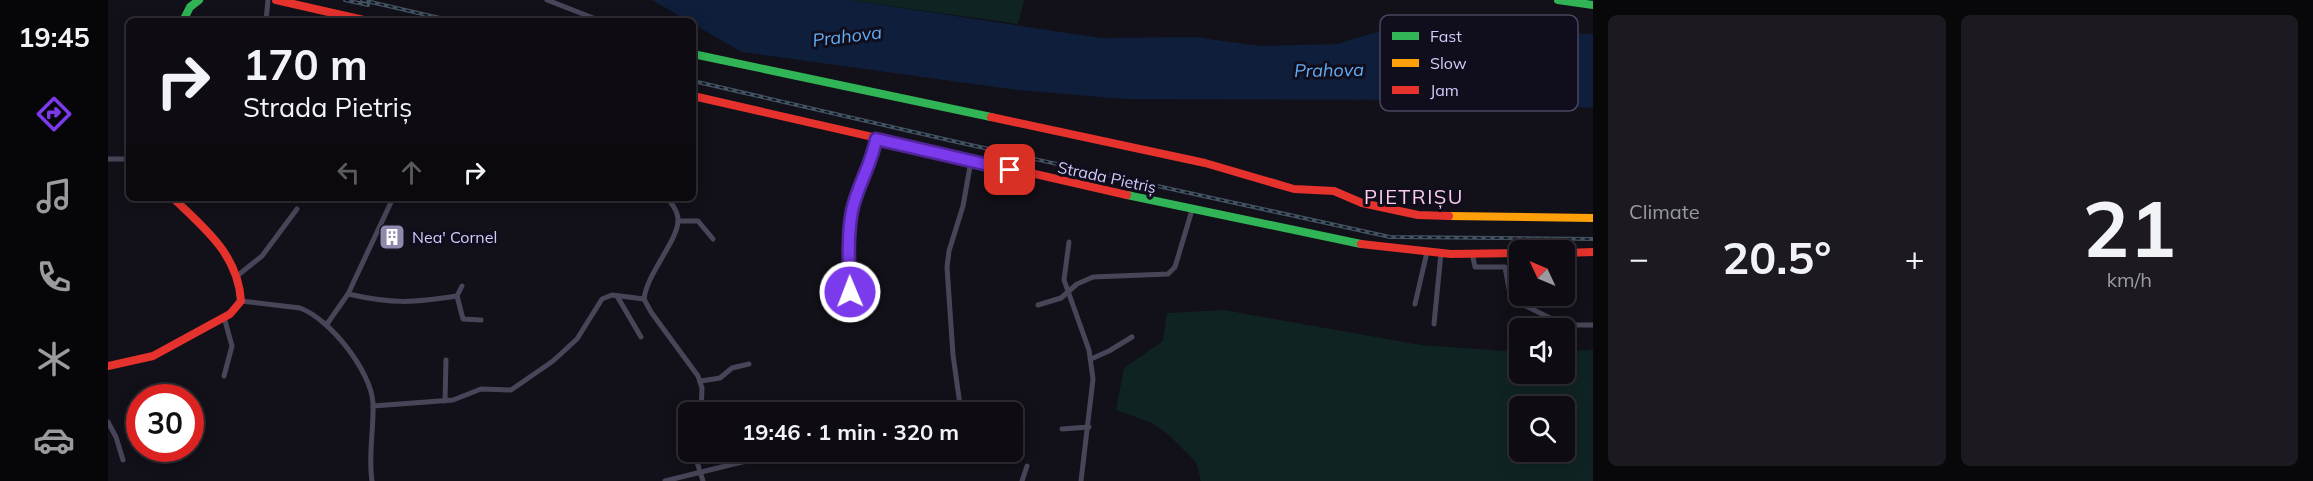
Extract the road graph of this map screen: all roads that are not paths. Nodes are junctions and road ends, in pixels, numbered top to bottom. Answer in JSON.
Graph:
{"nodes":[{"id":1,"x":199,"y":0,"type":"edge"},
{"id":2,"x":268,"y":0,"type":"edge"},
{"id":3,"x":276,"y":0,"type":"edge"},
{"id":4,"x":547,"y":0,"type":"edge"},
{"id":5,"x":1558,"y":0,"type":"edge"},
{"id":6,"x":1593,"y":6,"type":"edge"},
{"id":7,"x":333,"y":16,"type":"edge"},
{"id":8,"x":184,"y":18,"type":"edge"},
{"id":9,"x":266,"y":18,"type":"edge"},
{"id":10,"x":593,"y":18,"type":"edge"},
{"id":11,"x":696,"y":55,"type":"edge"},
{"id":12,"x":696,"y":97,"type":"edge"},
{"id":13,"x":876,"y":139,"type":"junction"},
{"id":14,"x":108,"y":159,"type":"edge"},
{"id":15,"x":126,"y":159,"type":"edge"},
{"id":16,"x":971,"y":161,"type":"junction"},
{"id":17,"x":176,"y":201,"type":"edge"},
{"id":18,"x":392,"y":201,"type":"edge"},
{"id":19,"x":669,"y":201,"type":"edge"},
{"id":20,"x":297,"y":209,"type":"dead end"},
{"id":21,"x":1191,"y":210,"type":"junction"},
{"id":22,"x":1593,"y":218,"type":"edge"},
{"id":23,"x":678,"y":222,"type":"junction"},
{"id":24,"x":713,"y":239,"type":"dead end"},
{"id":25,"x":1069,"y":242,"type":"dead end"},
{"id":26,"x":1427,"y":252,"type":"junction"},
{"id":27,"x":1593,"y":252,"type":"edge"},
{"id":28,"x":1441,"y":253,"type":"junction"},
{"id":29,"x":1472,"y":253,"type":"junction"},
{"id":30,"x":1509,"y":253,"type":"edge"},
{"id":31,"x":1575,"y":253,"type":"edge"},
{"id":32,"x":237,"y":276,"type":"junction"},
{"id":33,"x":462,"y":286,"type":"dead end"},
{"id":34,"x":1067,"y":291,"type":"junction"},
{"id":35,"x":850,"y":292,"type":"dead end"},
{"id":36,"x":348,"y":294,"type":"junction"},
{"id":37,"x":457,"y":296,"type":"junction"},
{"id":38,"x":617,"y":296,"type":"junction"},
{"id":39,"x":644,"y":299,"type":"junction"},
{"id":40,"x":241,"y":301,"type":"junction"},
{"id":41,"x":1415,"y":304,"type":"dead end"},
{"id":42,"x":1038,"y":305,"type":"dead end"},
{"id":43,"x":225,"y":317,"type":"junction"},
{"id":44,"x":481,"y":320,"type":"dead end"},
{"id":45,"x":327,"y":324,"type":"junction"},
{"id":46,"x":1434,"y":324,"type":"dead end"},
{"id":47,"x":1593,"y":325,"type":"edge"},
{"id":48,"x":641,"y":337,"type":"dead end"},
{"id":49,"x":1132,"y":337,"type":"dead end"},
{"id":50,"x":1091,"y":359,"type":"junction"},
{"id":51,"x":446,"y":360,"type":"dead end"},
{"id":52,"x":749,"y":364,"type":"dead end"},
{"id":53,"x":108,"y":366,"type":"edge"},
{"id":54,"x":224,"y":376,"type":"dead end"},
{"id":55,"x":700,"y":381,"type":"junction"},
{"id":56,"x":445,"y":401,"type":"junction"},
{"id":57,"x":701,"y":402,"type":"edge"},
{"id":58,"x":960,"y":402,"type":"edge"},
{"id":59,"x":373,"y":406,"type":"junction"},
{"id":60,"x":108,"y":422,"type":"edge"},
{"id":61,"x":1089,"y":427,"type":"junction"},
{"id":62,"x":1062,"y":429,"type":"dead end"},
{"id":63,"x":123,"y":460,"type":"dead end"},
{"id":64,"x":698,"y":462,"type":"edge"},
{"id":65,"x":742,"y":462,"type":"edge"},
{"id":66,"x":1027,"y":466,"type":"dead end"},
{"id":67,"x":699,"y":472,"type":"junction"},
{"id":68,"x":372,"y":481,"type":"edge"},
{"id":69,"x":665,"y":481,"type":"edge"},
{"id":70,"x":703,"y":481,"type":"edge"},
{"id":71,"x":1022,"y":481,"type":"edge"},
{"id":72,"x":1082,"y":481,"type":"edge"}],
"edges":[{"from":1,"to":8,"type":"main road"},
{"from":2,"to":9,"type":"street"},
{"from":3,"to":7,"type":"main road"},
{"from":4,"to":10,"type":"street"},
{"from":5,"to":6,"type":"main road"},
{"from":11,"to":22,"type":"main road"},
{"from":12,"to":13,"type":"main road","name":"Strada Pietriș"},
{"from":13,"to":16,"type":"main road","name":"Strada Pietriș"},
{"from":13,"to":35,"type":"street"},
{"from":14,"to":15,"type":"street"},
{"from":16,"to":21,"type":"main road","name":"Strada Pietriș"},
{"from":16,"to":58,"type":"street"},
{"from":17,"to":32,"type":"main road"},
{"from":18,"to":36,"type":"street"},
{"from":19,"to":23,"type":"street"},
{"from":20,"to":32,"type":"street"},
{"from":21,"to":26,"type":"main road","name":"Strada Pietriș"},
{"from":21,"to":34,"type":"street"},
{"from":23,"to":24,"type":"street"},
{"from":23,"to":39,"type":"street"},
{"from":25,"to":34,"type":"street"},
{"from":26,"to":28,"type":"main road","name":"Strada Pietriș"},
{"from":26,"to":41,"type":"street"},
{"from":27,"to":31,"type":"main road"},
{"from":28,"to":29,"type":"main road","name":"Strada Pietriș"},
{"from":28,"to":46,"type":"street"},
{"from":29,"to":30,"type":"main road","name":"Strada Pietriș"},
{"from":29,"to":47,"type":"street"},
{"from":32,"to":40,"type":"main road"},
{"from":33,"to":37,"type":"street"},
{"from":34,"to":42,"type":"street"},
{"from":34,"to":50,"type":"street"},
{"from":36,"to":37,"type":"street"},
{"from":36,"to":45,"type":"street"},
{"from":37,"to":44,"type":"street"},
{"from":38,"to":39,"type":"street"},
{"from":38,"to":48,"type":"street"},
{"from":38,"to":56,"type":"street"},
{"from":39,"to":55,"type":"street"},
{"from":40,"to":43,"type":"main road"},
{"from":40,"to":45,"type":"street"},
{"from":43,"to":53,"type":"main road"},
{"from":43,"to":54,"type":"street"},
{"from":45,"to":59,"type":"street"},
{"from":49,"to":50,"type":"street"},
{"from":50,"to":61,"type":"street"},
{"from":51,"to":56,"type":"street"},
{"from":52,"to":55,"type":"street"},
{"from":55,"to":57,"type":"street"},
{"from":56,"to":59,"type":"street"},
{"from":59,"to":68,"type":"street"},
{"from":60,"to":63,"type":"street"},
{"from":61,"to":62,"type":"street"},
{"from":61,"to":72,"type":"street"},
{"from":64,"to":67,"type":"street"},
{"from":65,"to":67,"type":"street"},
{"from":66,"to":71,"type":"street"},
{"from":67,"to":69,"type":"street"},
{"from":67,"to":70,"type":"street"}]}
